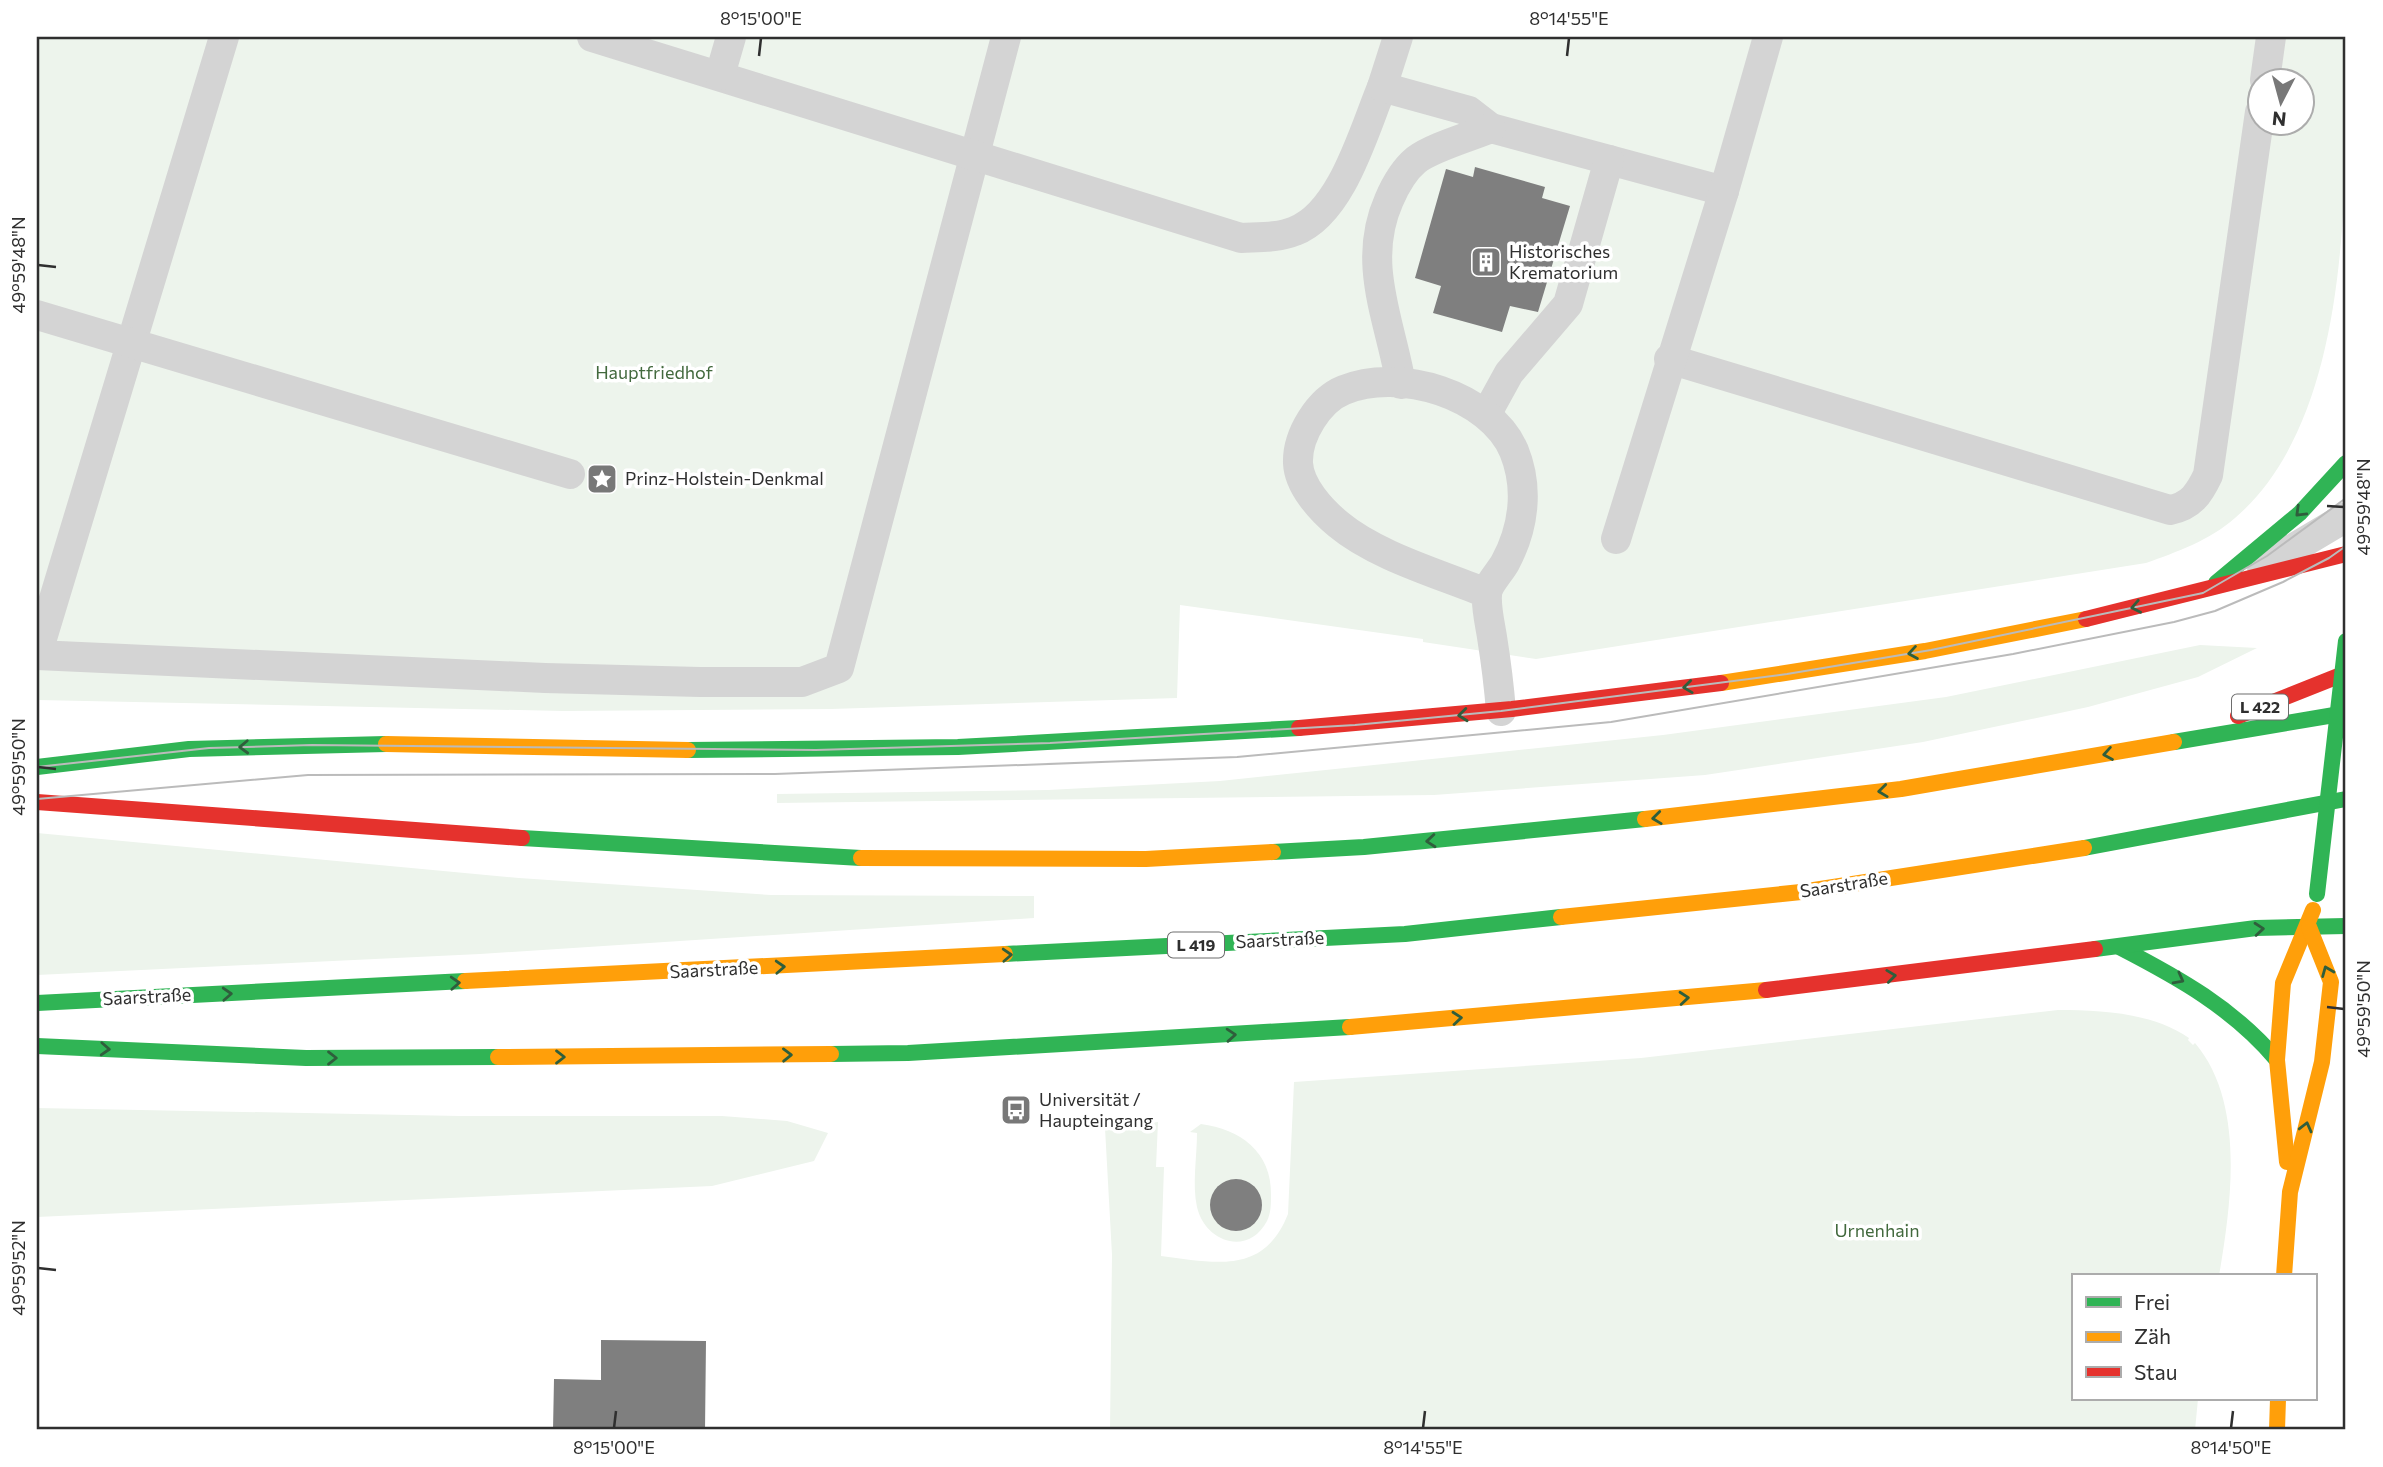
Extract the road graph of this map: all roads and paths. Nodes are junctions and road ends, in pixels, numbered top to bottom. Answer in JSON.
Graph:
{"nodes":[{"id":1,"x":224,"y":37,"type":"edge"},
{"id":2,"x":592,"y":37,"type":"edge"},
{"id":3,"x":732,"y":37,"type":"edge"},
{"id":4,"x":1006,"y":37,"type":"edge"},
{"id":5,"x":1398,"y":37,"type":"edge"},
{"id":6,"x":1768,"y":37,"type":"edge"},
{"id":7,"x":2271,"y":37,"type":"edge"},
{"id":8,"x":2267,"y":66,"type":"edge"},
{"id":9,"x":720,"y":75,"type":"junction"},
{"id":10,"x":1382,"y":87,"type":"junction"},
{"id":11,"x":1491,"y":128,"type":"junction"},
{"id":12,"x":2257,"y":136,"type":"edge"},
{"id":13,"x":973,"y":156,"type":"junction"},
{"id":14,"x":1609,"y":160,"type":"junction"},
{"id":15,"x":1724,"y":191,"type":"junction"},
{"id":16,"x":37,"y":314,"type":"edge"},
{"id":17,"x":131,"y":343,"type":"junction"},
{"id":18,"x":1669,"y":359,"type":"junction"},
{"id":19,"x":1401,"y":384,"type":"junction"},
{"id":20,"x":1487,"y":413,"type":"junction"},
{"id":21,"x":2346,"y":463,"type":"edge"},
{"id":22,"x":570,"y":474,"type":"dead end"},
{"id":23,"x":2346,"y":517,"type":"edge"},
{"id":24,"x":1615,"y":538,"type":"dead end"},
{"id":25,"x":2346,"y":554,"type":"edge"},
{"id":26,"x":1486,"y":593,"type":"junction"},
{"id":27,"x":2203,"y":593,"type":"junction"},
{"id":28,"x":2346,"y":641,"type":"edge"},
{"id":29,"x":2346,"y":673,"type":"edge"},
{"id":30,"x":1501,"y":711,"type":"junction"},
{"id":31,"x":2346,"y":713,"type":"edge"},
{"id":32,"x":2175,"y":743,"type":"junction"},
{"id":33,"x":37,"y":767,"type":"edge"},
{"id":34,"x":2346,"y":799,"type":"edge"},
{"id":35,"x":37,"y":802,"type":"edge"},
{"id":36,"x":2346,"y":926,"type":"edge"},
{"id":37,"x":2309,"y":927,"type":"junction"},
{"id":38,"x":2119,"y":947,"type":"junction"},
{"id":39,"x":37,"y":1003,"type":"edge"},
{"id":40,"x":37,"y":1046,"type":"edge"},
{"id":41,"x":2277,"y":1060,"type":"junction"},
{"id":42,"x":2290,"y":1192,"type":"junction"},
{"id":43,"x":2284,"y":1274,"type":"edge"},
{"id":44,"x":2278,"y":1400,"type":"edge"},
{"id":45,"x":2277,"y":1430,"type":"edge"}],
"edges":[{"from":1,"to":17,"type":"lane"},
{"from":2,"to":9,"type":"lane"},
{"from":3,"to":9,"type":"lane"},
{"from":4,"to":13,"type":"lane"},
{"from":5,"to":10,"type":"lane"},
{"from":6,"to":15,"type":"lane"},
{"from":7,"to":8,"type":"lane"},
{"from":9,"to":13,"type":"lane"},
{"from":10,"to":11,"type":"lane"},
{"from":10,"to":13,"type":"lane"},
{"from":11,"to":14,"type":"lane"},
{"from":11,"to":19,"type":"lane"},
{"from":12,"to":18,"type":"lane"},
{"from":13,"to":17,"type":"lane"},
{"from":14,"to":15,"type":"lane"},
{"from":14,"to":20,"type":"lane"},
{"from":15,"to":18,"type":"lane"},
{"from":16,"to":17,"type":"lane"},
{"from":17,"to":22,"type":"lane"},
{"from":18,"to":24,"type":"lane"},
{"from":19,"to":20,"type":"lane"},
{"from":19,"to":26,"type":"lane"},
{"from":20,"to":26,"type":"lane"},
{"from":21,"to":27,"type":"main road","one_way":true},
{"from":23,"to":27,"type":"lane"},
{"from":25,"to":27,"type":"main road"},
{"from":26,"to":30,"type":"lane"},
{"from":27,"to":30,"type":"main road","one_way":true},
{"from":28,"to":37,"type":"main road","bridge":true},
{"from":29,"to":32,"type":"main road","number":"L 422"},
{"from":30,"to":33,"type":"main road","one_way":true},
{"from":31,"to":32,"type":"main road"},
{"from":32,"to":35,"type":"main road","one_way":true},
{"from":39,"to":34,"type":"main road","name":"Saarstraße","number":"L 419","one_way":true},
{"from":36,"to":37,"type":"main road"},
{"from":38,"to":37,"type":"main road","one_way":true},
{"from":37,"to":41,"type":"main road"},
{"from":42,"to":37,"type":"main road","one_way":true},
{"from":40,"to":38,"type":"main road","one_way":true},
{"from":38,"to":41,"type":"main road","one_way":true},
{"from":41,"to":42,"type":"main road"},
{"from":42,"to":43,"type":"main road"},
{"from":44,"to":45,"type":"main road"}]}
